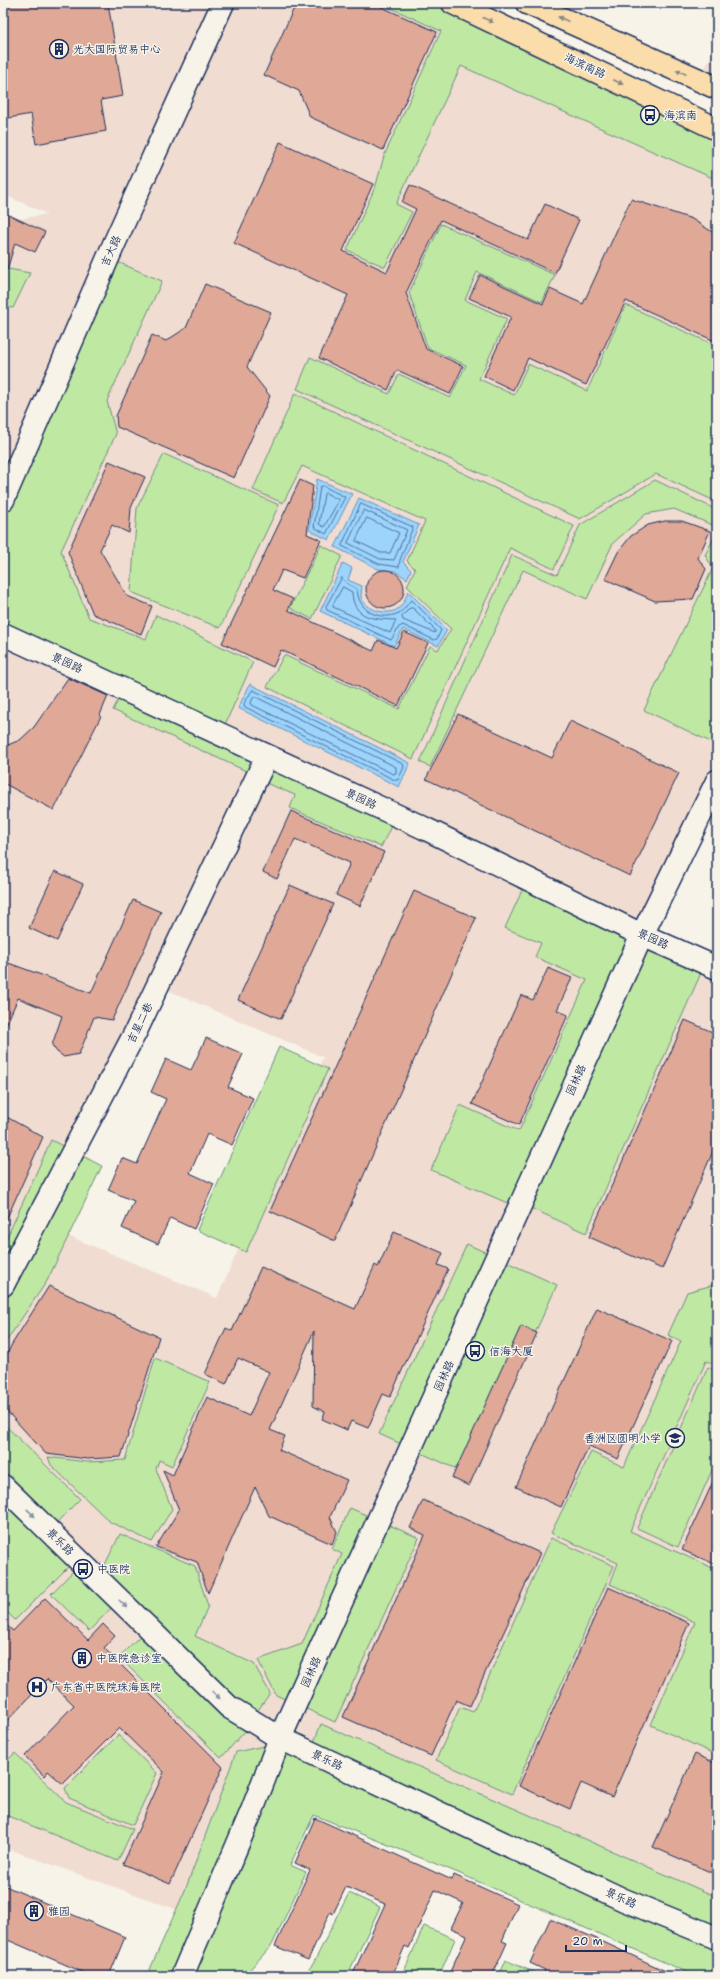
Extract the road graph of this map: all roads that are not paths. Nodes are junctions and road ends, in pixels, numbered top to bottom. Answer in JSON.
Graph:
{"nodes":[{"id":1,"x":224,"y":3,"type":"edge"},
{"id":2,"x":453,"y":3,"type":"edge"},
{"id":3,"x":527,"y":3,"type":"edge"},
{"id":4,"x":717,"y":88,"type":"edge"},
{"id":5,"x":717,"y":129,"type":"edge"},
{"id":6,"x":3,"y":500,"type":"edge"},
{"id":7,"x":3,"y":634,"type":"edge"},
{"id":8,"x":267,"y":756,"type":"junction"},
{"id":9,"x":717,"y":781,"type":"edge"},
{"id":10,"x":642,"y":935,"type":"junction"},
{"id":11,"x":717,"y":968,"type":"edge"},
{"id":12,"x":3,"y":1285,"type":"edge"},
{"id":13,"x":3,"y":1486,"type":"edge"},
{"id":14,"x":280,"y":1738,"type":"junction"},
{"id":15,"x":717,"y":1938,"type":"edge"},
{"id":16,"x":182,"y":1976,"type":"edge"}],
"edges":[{"from":1,"to":6,"type":"street","name":"吉大路"},
{"from":2,"to":5,"type":"main road","name":"海滨南路","one_way":true},
{"from":4,"to":3,"type":"main road","one_way":true},
{"from":7,"to":8,"type":"street","name":"景园路"},
{"from":8,"to":10,"type":"street","name":"景园路"},
{"from":8,"to":12,"type":"street","name":"吉星二巷"},
{"from":9,"to":10,"type":"street","name":"园林路"},
{"from":10,"to":11,"type":"street","name":"景园路"},
{"from":10,"to":14,"type":"street","name":"园林路"},
{"from":13,"to":14,"type":"street","name":"景乐路","one_way":true},
{"from":14,"to":15,"type":"street","name":"景乐路"},
{"from":14,"to":16,"type":"street","name":"园林路"}]}
